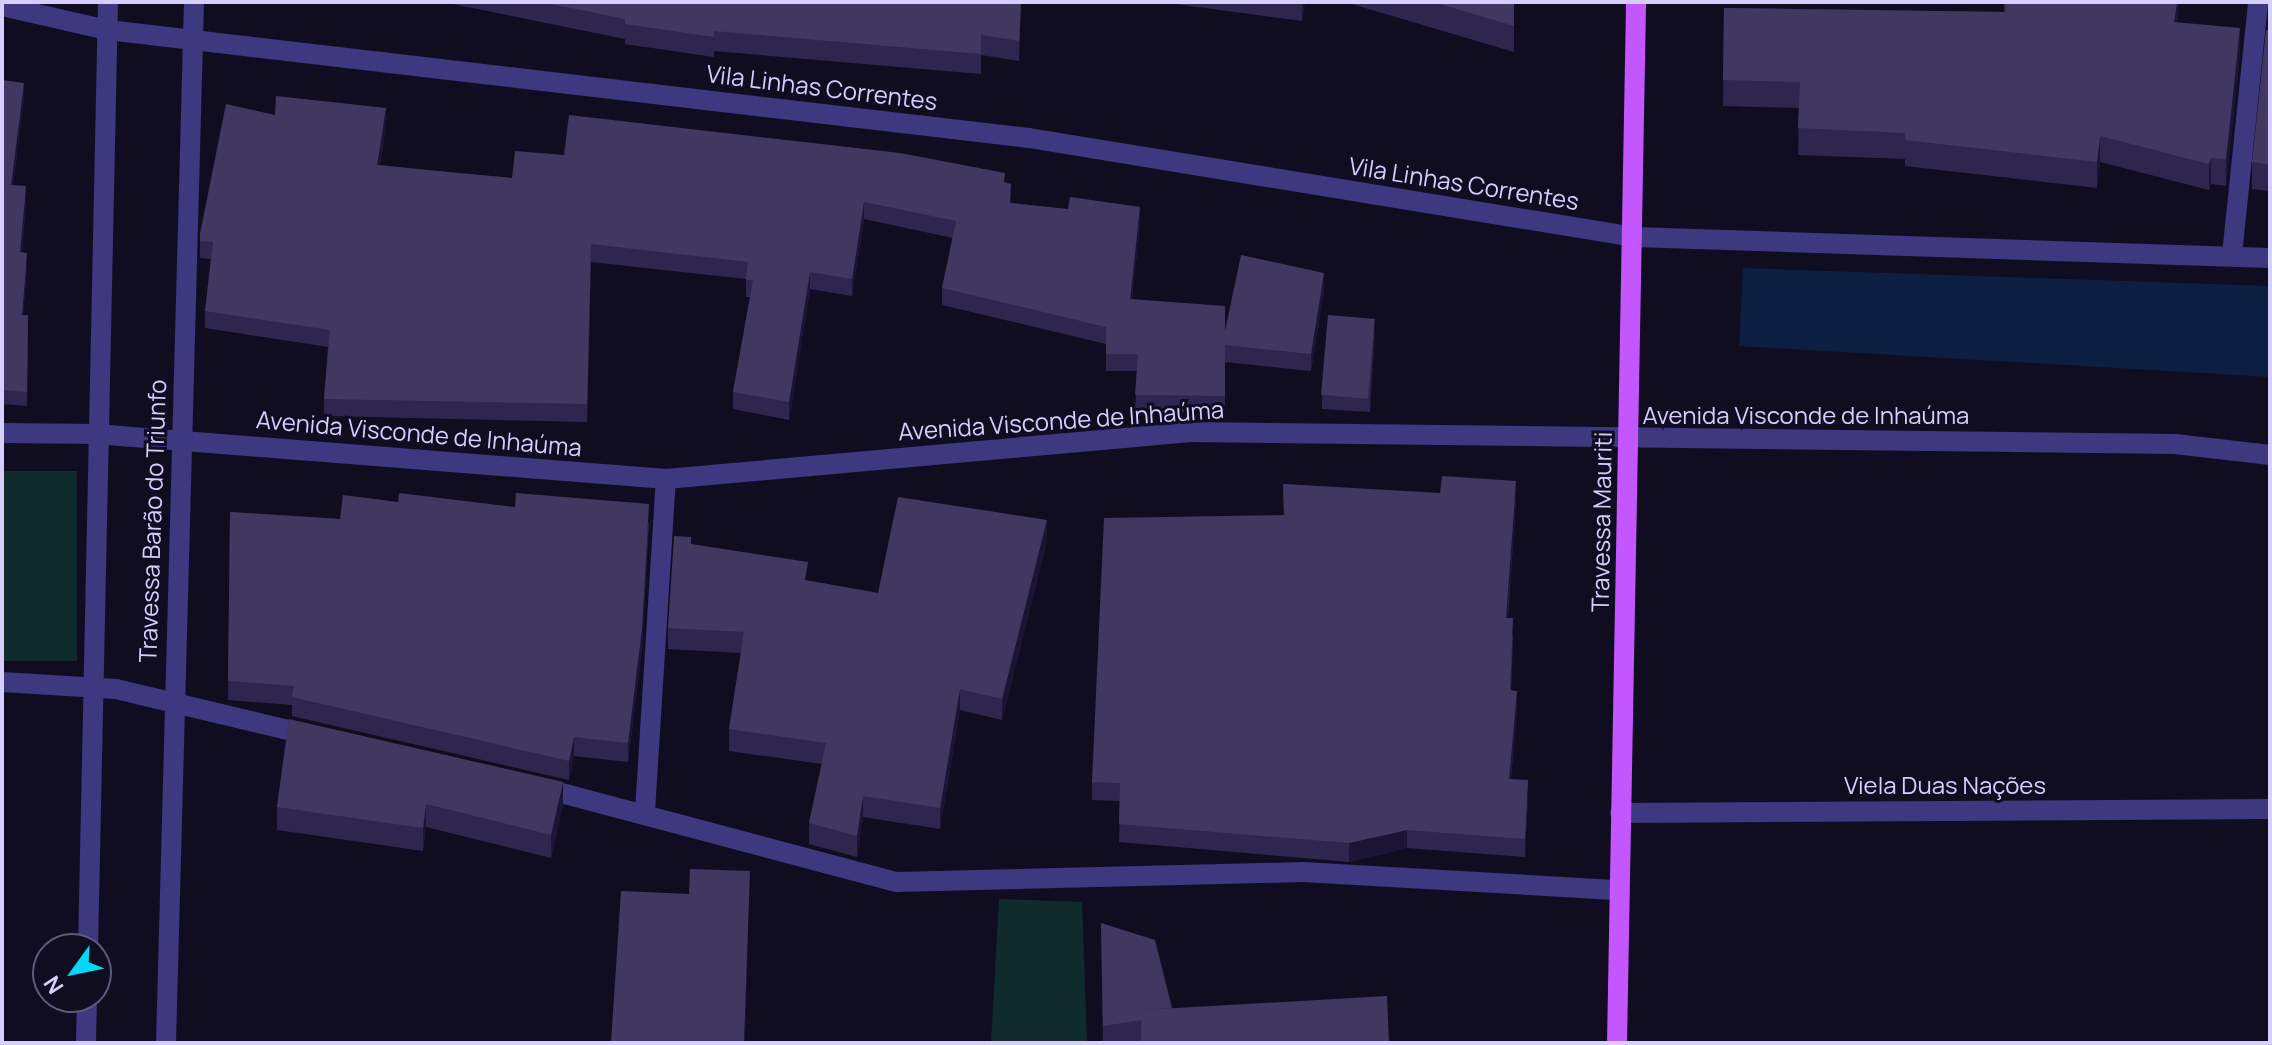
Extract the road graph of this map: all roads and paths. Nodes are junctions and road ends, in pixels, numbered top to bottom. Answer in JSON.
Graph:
{"nodes":[{"id":1,"x":108,"y":2,"type":"edge"},
{"id":2,"x":194,"y":2,"type":"edge"},
{"id":3,"x":1636,"y":2,"type":"edge"},
{"id":4,"x":2258,"y":2,"type":"edge"},
{"id":5,"x":2,"y":6,"type":"edge"},
{"id":6,"x":108,"y":30,"type":"junction"},
{"id":7,"x":194,"y":37,"type":"junction"},
{"id":8,"x":1634,"y":237,"type":"junction"},
{"id":9,"x":2232,"y":255,"type":"junction"},
{"id":10,"x":2270,"y":258,"type":"edge"},
{"id":11,"x":2,"y":433,"type":"edge"},
{"id":12,"x":95,"y":434,"type":"junction"},
{"id":13,"x":181,"y":440,"type":"junction"},
{"id":14,"x":1629,"y":440,"type":"junction"},
{"id":15,"x":2270,"y":455,"type":"edge"},
{"id":16,"x":666,"y":479,"type":"junction"},
{"id":17,"x":2,"y":682,"type":"edge"},
{"id":18,"x":106,"y":688,"type":"junction"},
{"id":19,"x":171,"y":703,"type":"junction"},
{"id":20,"x":337,"y":741,"type":"edge"},
{"id":21,"x":518,"y":782,"type":"edge"},
{"id":22,"x":2270,"y":809,"type":"edge"},
{"id":23,"x":645,"y":811,"type":"junction"},
{"id":24,"x":1620,"y":813,"type":"junction"},
{"id":25,"x":1618,"y":890,"type":"junction"},
{"id":26,"x":89,"y":933,"type":"edge"},
{"id":27,"x":87,"y":1013,"type":"edge"},
{"id":28,"x":86,"y":1043,"type":"edge"},
{"id":29,"x":166,"y":1043,"type":"edge"},
{"id":30,"x":1617,"y":1043,"type":"edge"}],
"edges":[{"from":1,"to":6,"type":"street"},
{"from":2,"to":7,"type":"street","name":"Travessa Barão do Triunfo"},
{"from":3,"to":8,"type":"main road","name":"Travessa Mauriti"},
{"from":4,"to":9,"type":"street"},
{"from":5,"to":6,"type":"street","name":"Vila Linhas Correntes"},
{"from":6,"to":7,"type":"street","name":"Vila Linhas Correntes"},
{"from":6,"to":12,"type":"street"},
{"from":7,"to":8,"type":"street","name":"Vila Linhas Correntes"},
{"from":7,"to":13,"type":"street","name":"Travessa Barão do Triunfo"},
{"from":8,"to":9,"type":"street"},
{"from":8,"to":14,"type":"main road","name":"Travessa Mauriti"},
{"from":9,"to":10,"type":"street"},
{"from":11,"to":12,"type":"street","name":"Avenida Visconde de Inhaúma"},
{"from":12,"to":13,"type":"street","name":"Avenida Visconde de Inhaúma"},
{"from":12,"to":18,"type":"street"},
{"from":13,"to":16,"type":"street","name":"Avenida Visconde de Inhaúma"},
{"from":13,"to":19,"type":"street","name":"Travessa Barão do Triunfo"},
{"from":14,"to":15,"type":"street","name":"Avenida Visconde de Inhaúma"},
{"from":14,"to":16,"type":"street","name":"Avenida Visconde de Inhaúma"},
{"from":14,"to":24,"type":"main road","name":"Travessa Mauriti"},
{"from":16,"to":23,"type":"street"},
{"from":17,"to":18,"type":"street"},
{"from":18,"to":19,"type":"street"},
{"from":18,"to":26,"type":"street"},
{"from":19,"to":20,"type":"street"},
{"from":19,"to":29,"type":"street","name":"Travessa Barão do Triunfo"},
{"from":21,"to":23,"type":"street"},
{"from":22,"to":24,"type":"street","name":"Viela Duas Nações"},
{"from":23,"to":25,"type":"street"},
{"from":24,"to":25,"type":"main road","name":"Travessa Mauriti"},
{"from":25,"to":30,"type":"main road","name":"Travessa Mauriti"},
{"from":27,"to":28,"type":"street"}]}
